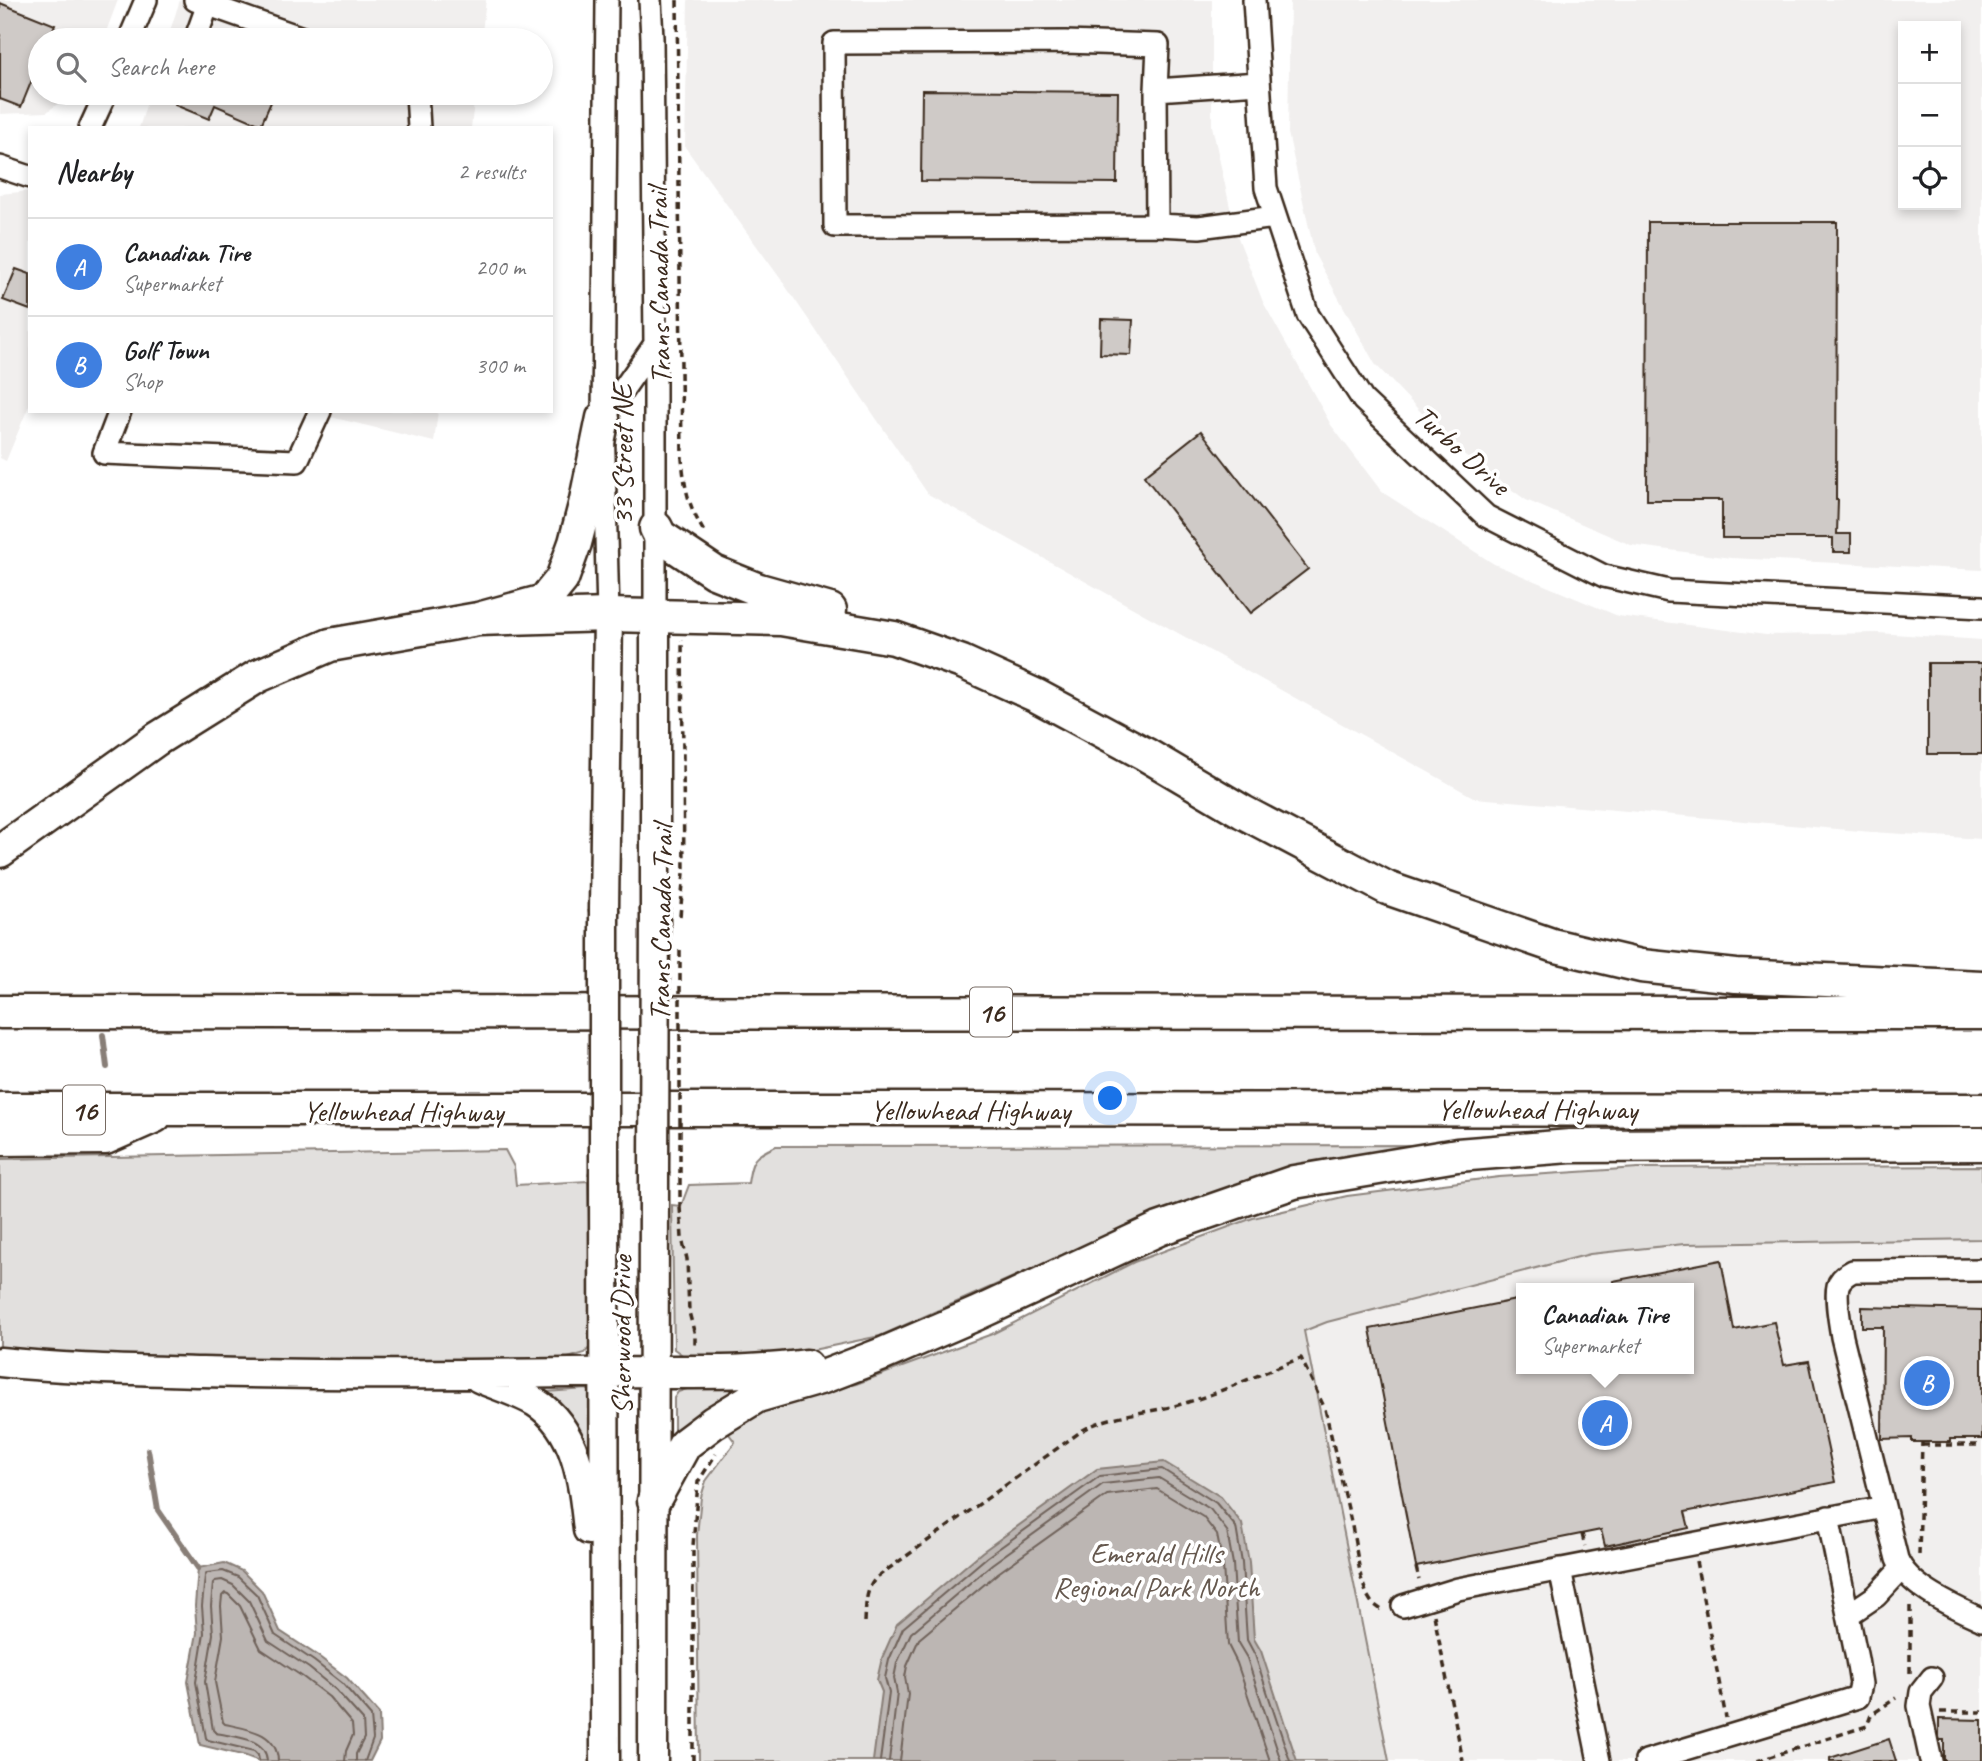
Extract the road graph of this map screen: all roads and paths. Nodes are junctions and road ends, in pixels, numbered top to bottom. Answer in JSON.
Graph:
{"nodes":[{"id":1,"x":146,"y":0,"type":"edge"},
{"id":2,"x":607,"y":0,"type":"edge"},
{"id":3,"x":650,"y":0,"type":"edge"},
{"id":4,"x":677,"y":0,"type":"edge"},
{"id":5,"x":1254,"y":0,"type":"edge"},
{"id":6,"x":201,"y":2,"type":"edge"},
{"id":7,"x":134,"y":28,"type":"edge"},
{"id":8,"x":197,"y":28,"type":"edge"},
{"id":9,"x":274,"y":28,"type":"edge"},
{"id":10,"x":1259,"y":83,"type":"junction"},
{"id":11,"x":1156,"y":90,"type":"junction"},
{"id":12,"x":101,"y":105,"type":"edge"},
{"id":13,"x":418,"y":105,"type":"edge"},
{"id":14,"x":91,"y":126,"type":"edge"},
{"id":15,"x":419,"y":126,"type":"edge"},
{"id":16,"x":0,"y":167,"type":"edge"},
{"id":17,"x":28,"y":176,"type":"edge"},
{"id":18,"x":1275,"y":218,"type":"junction"},
{"id":19,"x":1157,"y":225,"type":"junction"},
{"id":20,"x":655,"y":344,"type":"junction"},
{"id":21,"x":119,"y":413,"type":"edge"},
{"id":22,"x":319,"y":413,"type":"edge"},
{"id":23,"x":603,"y":418,"type":"junction"},
{"id":24,"x":656,"y":528,"type":"junction"},
{"id":25,"x":708,"y":538,"type":"dead end"},
{"id":26,"x":1982,"y":607,"type":"edge"},
{"id":27,"x":608,"y":615,"type":"junction"},
{"id":28,"x":655,"y":616,"type":"junction"},
{"id":29,"x":478,"y":619,"type":"junction"},
{"id":30,"x":894,"y":638,"type":"junction"},
{"id":31,"x":682,"y":640,"type":"dead end"},
{"id":32,"x":0,"y":851,"type":"edge"},
{"id":33,"x":604,"y":909,"type":"joint"},
{"id":34,"x":668,"y":913,"type":"junction"},
{"id":35,"x":680,"y":944,"type":"dead end"},
{"id":36,"x":1982,"y":987,"type":"edge"},
{"id":37,"x":0,"y":1012,"type":"edge"},
{"id":38,"x":1982,"y":1013,"type":"edge"},
{"id":39,"x":0,"y":1110,"type":"edge"},
{"id":40,"x":169,"y":1110,"type":"junction"},
{"id":41,"x":1982,"y":1111,"type":"edge"},
{"id":42,"x":0,"y":1139,"type":"edge"},
{"id":43,"x":1982,"y":1144,"type":"edge"},
{"id":44,"x":1982,"y":1270,"type":"edge"},
{"id":45,"x":695,"y":1347,"type":"dead end"},
{"id":46,"x":883,"y":1354,"type":"junction"},
{"id":47,"x":0,"y":1362,"type":"edge"},
{"id":48,"x":604,"y":1372,"type":"junction"},
{"id":49,"x":655,"y":1372,"type":"junction"},
{"id":50,"x":470,"y":1374,"type":"junction"},
{"id":51,"x":1922,"y":1445,"type":"dead end"},
{"id":52,"x":1982,"y":1446,"type":"edge"},
{"id":53,"x":719,"y":1449,"type":"dead end"},
{"id":54,"x":654,"y":1500,"type":"junction"},
{"id":55,"x":1884,"y":1507,"type":"junction"},
{"id":56,"x":1828,"y":1517,"type":"junction"},
{"id":57,"x":1692,"y":1544,"type":"junction"},
{"id":58,"x":1416,"y":1567,"type":"dead end"},
{"id":59,"x":1560,"y":1569,"type":"junction"},
{"id":60,"x":1901,"y":1569,"type":"junction"},
{"id":61,"x":1426,"y":1599,"type":"junction"},
{"id":62,"x":1403,"y":1606,"type":"joint"},
{"id":63,"x":1848,"y":1615,"type":"junction"},
{"id":64,"x":1982,"y":1620,"type":"edge"},
{"id":65,"x":865,"y":1622,"type":"dead end"},
{"id":66,"x":604,"y":1650,"type":"junction"},
{"id":67,"x":1932,"y":1678,"type":"dead end"},
{"id":68,"x":1896,"y":1698,"type":"dead end"},
{"id":69,"x":1729,"y":1736,"type":"junction"},
{"id":70,"x":605,"y":1761,"type":"edge"},
{"id":71,"x":653,"y":1761,"type":"edge"},
{"id":72,"x":693,"y":1761,"type":"edge"},
{"id":73,"x":1463,"y":1761,"type":"edge"},
{"id":74,"x":1598,"y":1761,"type":"edge"},
{"id":75,"x":1646,"y":1761,"type":"edge"},
{"id":76,"x":1757,"y":1761,"type":"edge"},
{"id":77,"x":1931,"y":1761,"type":"edge"}],
"edges":[{"from":1,"to":7,"type":"street"},
{"from":2,"to":23,"type":"street","name":"33 Street NE"},
{"from":3,"to":20,"type":"street","name":"33 Street NE"},
{"from":4,"to":25,"type":"path","name":"Trans Canada Trail"},
{"from":5,"to":10,"type":"street","name":"Turbo Drive"},
{"from":6,"to":8,"type":"street"},
{"from":6,"to":9,"type":"street"},
{"from":10,"to":11,"type":"street"},
{"from":10,"to":18,"type":"street","name":"Turbo Drive"},
{"from":11,"to":19,"type":"street"},
{"from":11,"to":19,"type":"street"},
{"from":12,"to":14,"type":"street"},
{"from":13,"to":15,"type":"street"},
{"from":16,"to":17,"type":"street"},
{"from":18,"to":19,"type":"street"},
{"from":18,"to":26,"type":"street","name":"Turbo Drive"},
{"from":20,"to":23,"type":"street"},
{"from":20,"to":24,"type":"street","name":"33 Street NE"},
{"from":21,"to":22,"type":"street"},
{"from":23,"to":27,"type":"street","name":"33 Street NE"},
{"from":23,"to":29,"type":"highway"},
{"from":24,"to":28,"type":"street","name":"33 Street NE"},
{"from":24,"to":30,"type":"highway"},
{"from":27,"to":28,"type":"highway"},
{"from":27,"to":29,"type":"highway"},
{"from":27,"to":33,"type":"main road","name":"33 Street NE"},
{"from":28,"to":30,"type":"highway"},
{"from":28,"to":34,"type":"main road","name":"33 Street NE"},
{"from":29,"to":32,"type":"highway"},
{"from":30,"to":36,"type":"highway"},
{"from":31,"to":34,"type":"path","name":"Trans Canada Trail"},
{"from":33,"to":48,"type":"main road","name":"Sherwood Drive","bridge":true},
{"from":34,"to":49,"type":"main road","name":"Sherwood Drive","bridge":true},
{"from":35,"to":45,"type":"path","name":"Trans Canada Trail","bridge":true},
{"from":37,"to":38,"type":"highway","number":"16"},
{"from":39,"to":40,"type":"highway","name":"Yellowhead Highway","number":"16"},
{"from":40,"to":41,"type":"highway","name":"Yellowhead Highway","number":"16"},
{"from":40,"to":42,"type":"highway"},
{"from":43,"to":46,"type":"highway"},
{"from":44,"to":55,"type":"street"},
{"from":46,"to":49,"type":"highway"},
{"from":46,"to":54,"type":"highway"},
{"from":47,"to":50,"type":"main road"},
{"from":48,"to":49,"type":"main road"},
{"from":48,"to":50,"type":"main road"},
{"from":48,"to":66,"type":"main road","name":"Sherwood Drive"},
{"from":49,"to":54,"type":"main road","name":"Sherwood Drive"},
{"from":50,"to":66,"type":"main road"},
{"from":51,"to":52,"type":"path"},
{"from":53,"to":72,"type":"path"},
{"from":54,"to":71,"type":"main road","name":"Sherwood Drive"},
{"from":55,"to":56,"type":"street"},
{"from":55,"to":60,"type":"street"},
{"from":56,"to":57,"type":"street"},
{"from":56,"to":63,"type":"street"},
{"from":57,"to":59,"type":"street"},
{"from":57,"to":69,"type":"path"},
{"from":58,"to":61,"type":"path"},
{"from":59,"to":61,"type":"street"},
{"from":59,"to":74,"type":"street"},
{"from":60,"to":63,"type":"street"},
{"from":60,"to":64,"type":"street"},
{"from":61,"to":62,"type":"street"},
{"from":61,"to":73,"type":"path"},
{"from":62,"to":65,"type":"path"},
{"from":63,"to":69,"type":"street"},
{"from":66,"to":70,"type":"main road","name":"Sherwood Drive"},
{"from":67,"to":77,"type":"street"},
{"from":68,"to":76,"type":"path"},
{"from":69,"to":75,"type":"street"}]}
